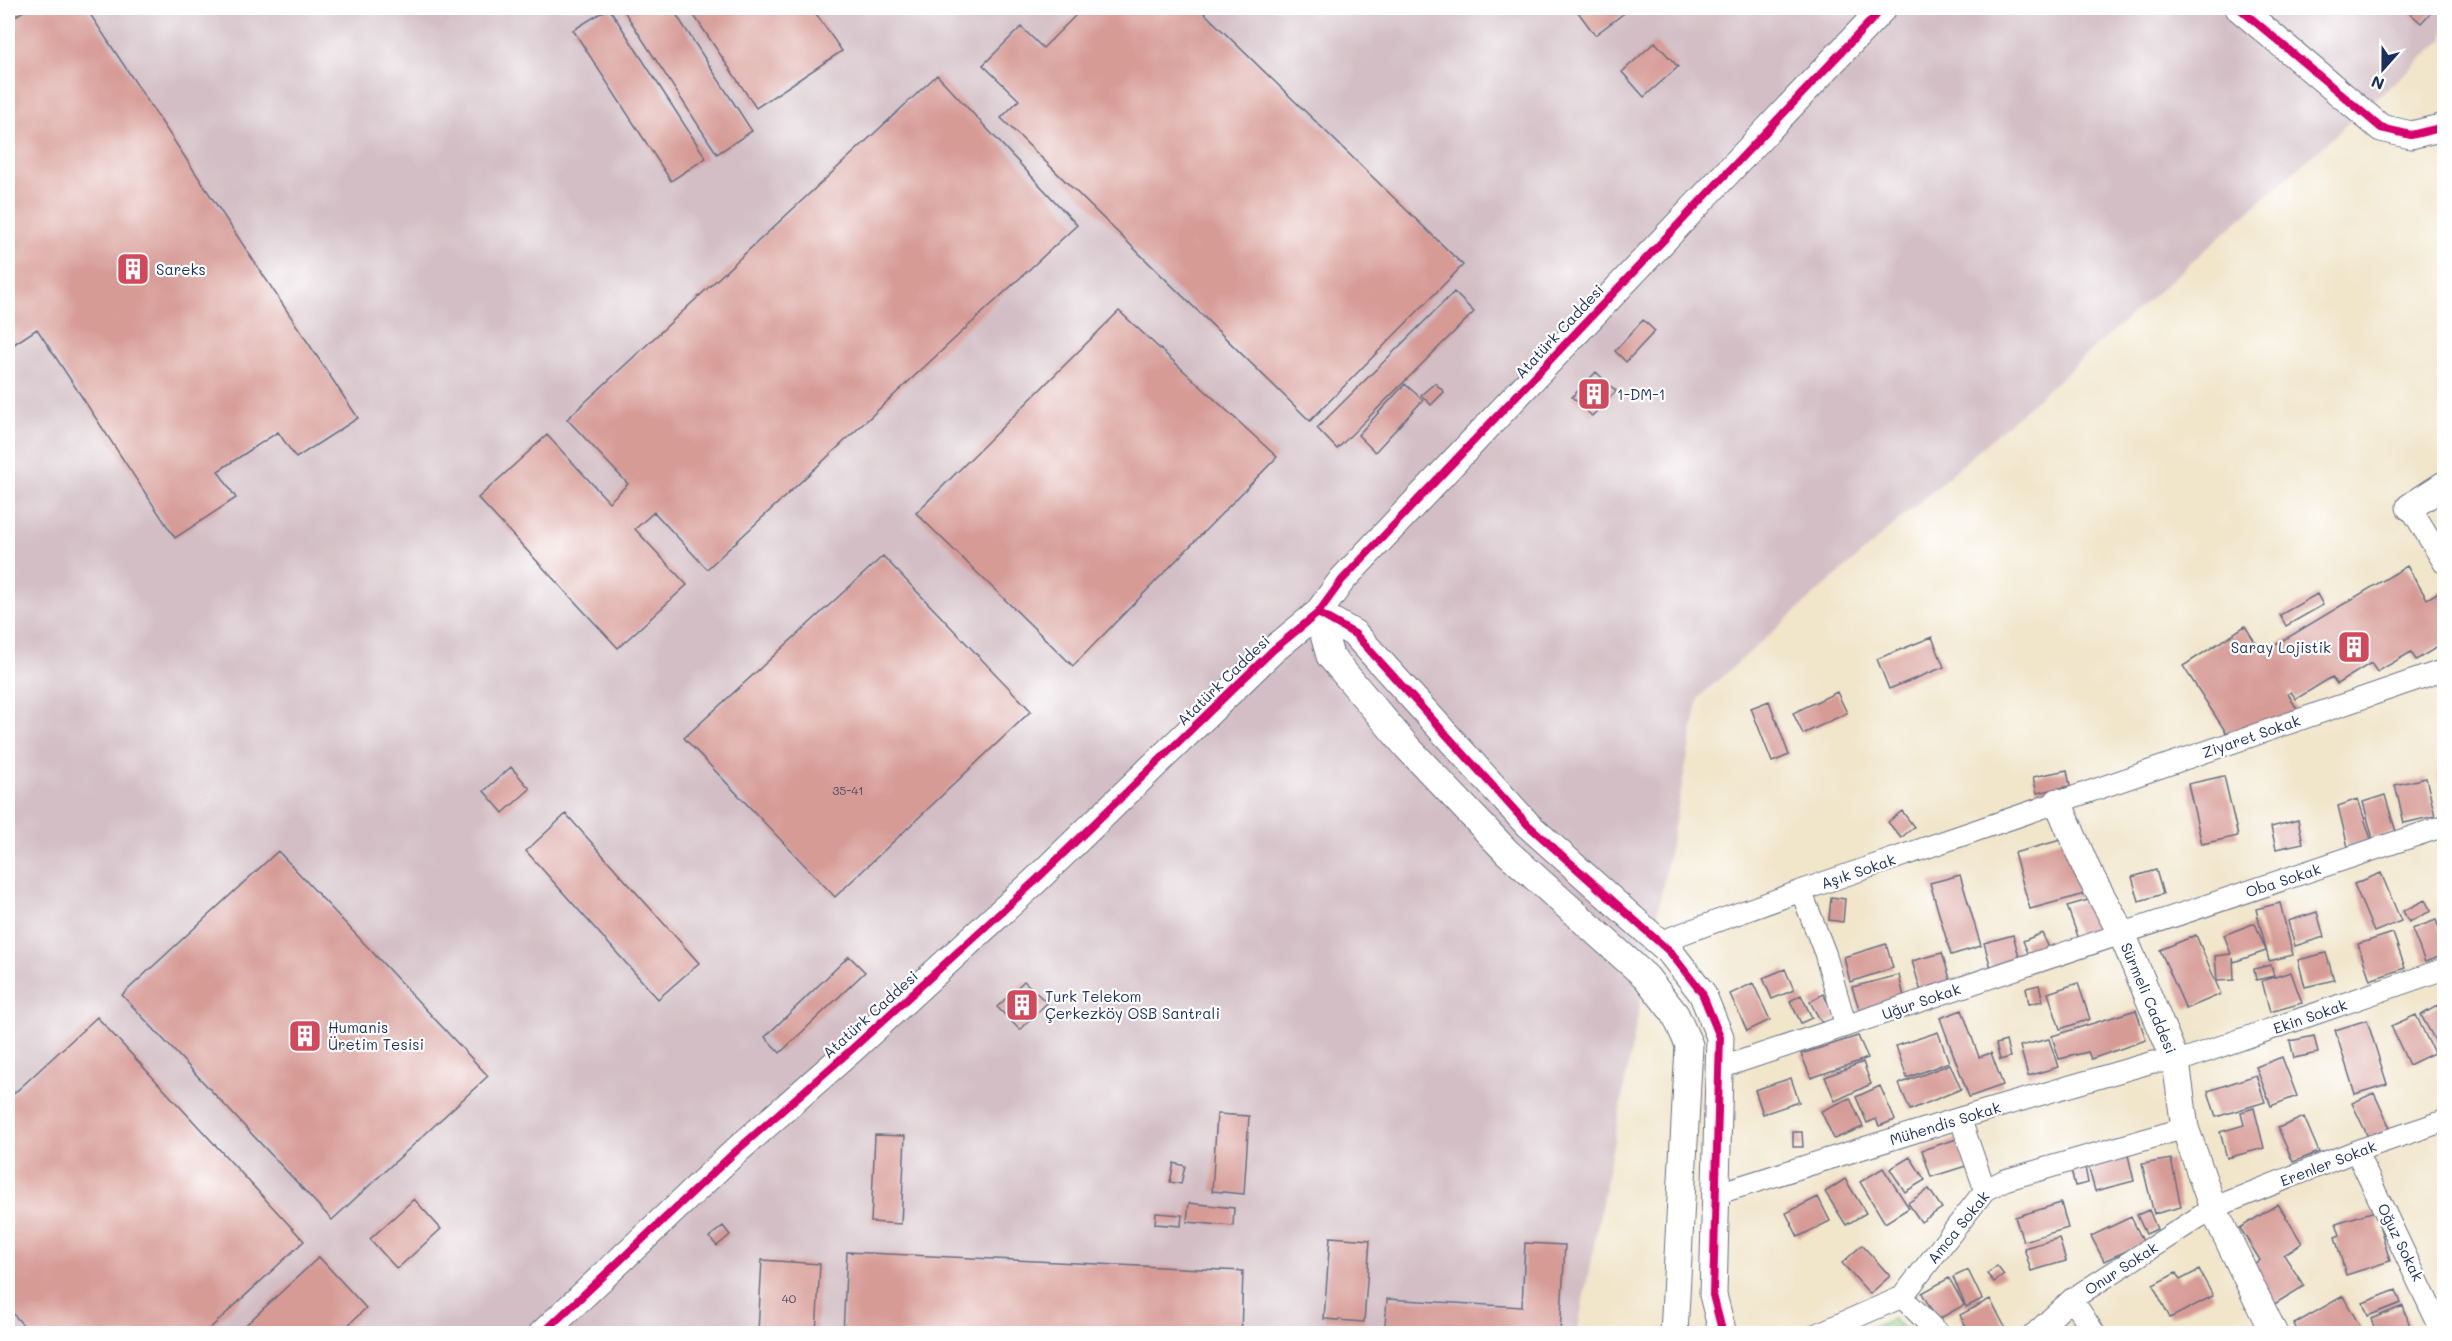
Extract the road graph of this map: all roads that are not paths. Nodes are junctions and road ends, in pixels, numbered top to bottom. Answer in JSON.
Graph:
{"nodes":[{"id":1,"x":1884,"y":8,"type":"edge"},
{"id":2,"x":2239,"y":8,"type":"edge"},
{"id":3,"x":2445,"y":127,"type":"edge"},
{"id":4,"x":2445,"y":485,"type":"edge"},
{"id":5,"x":2410,"y":507,"type":"joint"},
{"id":6,"x":2445,"y":563,"type":"edge"},
{"id":7,"x":1318,"y":613,"type":"junction"},
{"id":8,"x":2445,"y":670,"type":"edge"},
{"id":9,"x":2058,"y":802,"type":"junction"},
{"id":10,"x":2445,"y":826,"type":"edge"},
{"id":11,"x":1801,"y":891,"type":"junction"},
{"id":12,"x":2122,"y":934,"type":"junction"},
{"id":13,"x":1659,"y":942,"type":"junction"},
{"id":14,"x":2445,"y":969,"type":"edge"},
{"id":15,"x":1846,"y":1026,"type":"junction"},
{"id":16,"x":2176,"y":1062,"type":"junction"},
{"id":17,"x":1720,"y":1068,"type":"junction"},
{"id":18,"x":1960,"y":1118,"type":"junction"},
{"id":19,"x":2445,"y":1121,"type":"edge"},
{"id":20,"x":2185,"y":1128,"type":"junction"},
{"id":21,"x":2356,"y":1151,"type":"junction"},
{"id":22,"x":1985,"y":1190,"type":"junction"},
{"id":23,"x":1716,"y":1194,"type":"junction"},
{"id":24,"x":2212,"y":1208,"type":"junction"},
{"id":25,"x":1902,"y":1298,"type":"junction"},
{"id":26,"x":2072,"y":1299,"type":"junction"},
{"id":27,"x":2439,"y":1309,"type":"edge"},
{"id":28,"x":542,"y":1334,"type":"edge"},
{"id":29,"x":1674,"y":1334,"type":"edge"},
{"id":30,"x":1723,"y":1334,"type":"edge"},
{"id":31,"x":1817,"y":1334,"type":"edge"},
{"id":32,"x":1938,"y":1334,"type":"edge"},
{"id":33,"x":2034,"y":1334,"type":"edge"},
{"id":34,"x":2095,"y":1334,"type":"edge"},
{"id":35,"x":2274,"y":1334,"type":"edge"},
{"id":36,"x":2443,"y":1334,"type":"edge"}],
"edges":[{"from":1,"to":7,"type":"street","name":"Atatürk Caddesi"},
{"from":2,"to":3,"type":"street"},
{"from":4,"to":5,"type":"street"},
{"from":5,"to":6,"type":"street"},
{"from":7,"to":13,"type":"street"},
{"from":7,"to":28,"type":"street","name":"Atatürk Caddesi"},
{"from":7,"to":29,"type":"street"},
{"from":8,"to":9,"type":"street","name":"Ziyaret Sokak"},
{"from":9,"to":11,"type":"street","name":"Aşık Sokak"},
{"from":9,"to":12,"type":"street","name":"Sürmeli Caddesi"},
{"from":10,"to":12,"type":"street","name":"Oba Sokak"},
{"from":11,"to":13,"type":"street","name":"Aşık Sokak"},
{"from":11,"to":15,"type":"street"},
{"from":12,"to":15,"type":"street","name":"Uğur Sokak"},
{"from":12,"to":16,"type":"street","name":"Sürmeli Caddesi"},
{"from":13,"to":17,"type":"street"},
{"from":14,"to":16,"type":"street","name":"Ekin Sokak"},
{"from":15,"to":17,"type":"street","name":"Uğur Sokak"},
{"from":16,"to":18,"type":"street","name":"Mühendis Sokak"},
{"from":16,"to":20,"type":"street","name":"Sürmeli Caddesi"},
{"from":17,"to":23,"type":"street"},
{"from":18,"to":22,"type":"street"},
{"from":18,"to":23,"type":"street","name":"Mühendis Sokak"},
{"from":19,"to":21,"type":"street","name":"Erenler Sokak"},
{"from":20,"to":22,"type":"street","name":"Amca Sokak"},
{"from":20,"to":24,"type":"street","name":"Sürmeli Caddesi"},
{"from":21,"to":24,"type":"street","name":"Erenler Sokak"},
{"from":21,"to":27,"type":"street","name":"Oğuz Sokak"},
{"from":22,"to":25,"type":"street","name":"Amca Sokak"},
{"from":23,"to":30,"type":"street"},
{"from":24,"to":26,"type":"street","name":"Onur Sokak"},
{"from":24,"to":35,"type":"street","name":"Sürmeli Caddesi"},
{"from":25,"to":31,"type":"street","name":"Amca Sokak"},
{"from":25,"to":32,"type":"street"},
{"from":26,"to":33,"type":"street","name":"Onur Sokak"},
{"from":26,"to":34,"type":"street"},
{"from":27,"to":36,"type":"street","name":"Oğuz Sokak"}]}
